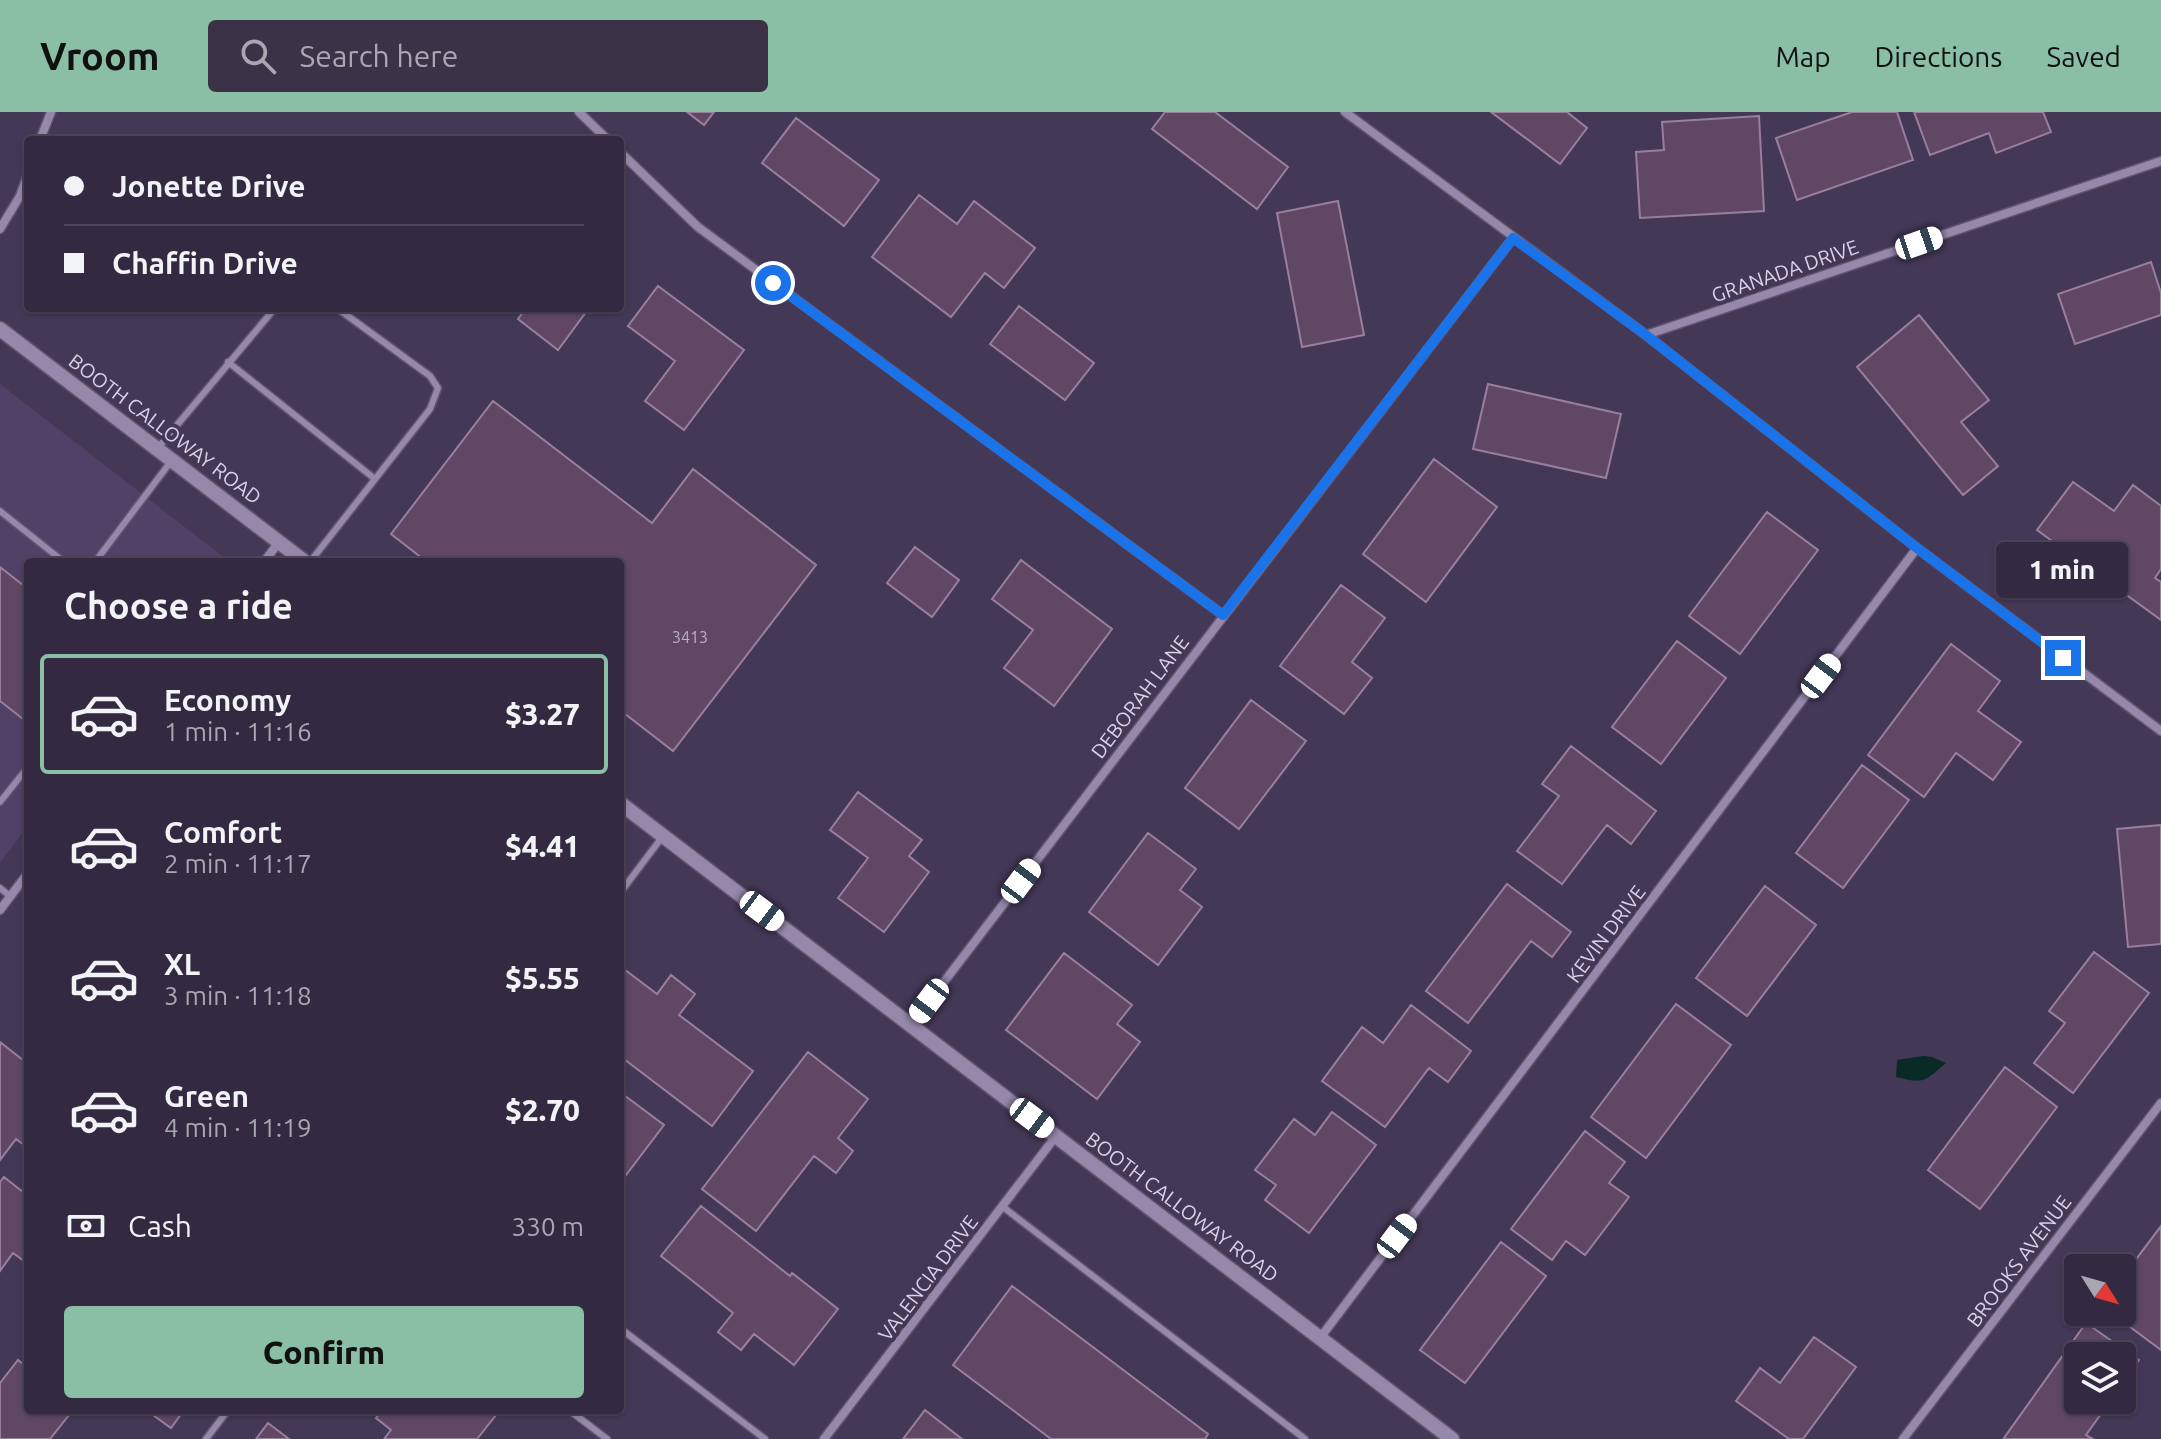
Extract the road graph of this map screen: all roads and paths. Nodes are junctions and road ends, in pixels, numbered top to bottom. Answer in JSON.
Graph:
{"nodes":[{"id":1,"x":51,"y":112,"type":"edge"},
{"id":2,"x":579,"y":112,"type":"edge"},
{"id":3,"x":1345,"y":112,"type":"edge"},
{"id":4,"x":42,"y":136,"type":"edge"},
{"id":5,"x":604,"y":136,"type":"edge"},
{"id":6,"x":624,"y":156,"type":"edge"},
{"id":7,"x":2161,"y":161,"type":"edge"},
{"id":8,"x":24,"y":185,"type":"edge"},
{"id":9,"x":0,"y":229,"type":"edge"},
{"id":10,"x":1513,"y":238,"type":"junction"},
{"id":11,"x":272,"y":312,"type":"edge"},
{"id":12,"x":342,"y":312,"type":"edge"},
{"id":13,"x":0,"y":329,"type":"edge"},
{"id":14,"x":1646,"y":335,"type":"junction"},
{"id":15,"x":228,"y":362,"type":"junction"},
{"id":16,"x":157,"y":449,"type":"junction"},
{"id":17,"x":172,"y":460,"type":"junction"},
{"id":18,"x":375,"y":479,"type":"junction"},
{"id":19,"x":0,"y":511,"type":"edge"},
{"id":20,"x":279,"y":542,"type":"junction"},
{"id":21,"x":1917,"y":548,"type":"junction"},
{"id":22,"x":59,"y":558,"type":"edge"},
{"id":23,"x":98,"y":558,"type":"edge"},
{"id":24,"x":267,"y":558,"type":"edge"},
{"id":25,"x":302,"y":558,"type":"edge"},
{"id":26,"x":311,"y":558,"type":"edge"},
{"id":27,"x":1223,"y":615,"type":"junction"},
{"id":28,"x":2161,"y":731,"type":"edge"},
{"id":29,"x":24,"y":771,"type":"edge"},
{"id":30,"x":3,"y":792,"type":"edge"},
{"id":31,"x":0,"y":802,"type":"edge"},
{"id":32,"x":624,"y":806,"type":"edge"},
{"id":33,"x":663,"y":836,"type":"junction"},
{"id":34,"x":24,"y":878,"type":"edge"},
{"id":35,"x":0,"y":888,"type":"edge"},
{"id":36,"x":624,"y":888,"type":"edge"},
{"id":37,"x":10,"y":896,"type":"junction"},
{"id":38,"x":0,"y":910,"type":"edge"},
{"id":39,"x":911,"y":1025,"type":"junction"},
{"id":40,"x":2161,"y":1103,"type":"edge"},
{"id":41,"x":1056,"y":1136,"type":"junction"},
{"id":42,"x":1003,"y":1207,"type":"junction"},
{"id":43,"x":625,"y":1332,"type":"dead end"},
{"id":44,"x":1320,"y":1338,"type":"junction"},
{"id":45,"x":225,"y":1414,"type":"edge"},
{"id":46,"x":574,"y":1414,"type":"edge"},
{"id":47,"x":206,"y":1439,"type":"edge"},
{"id":48,"x":607,"y":1439,"type":"edge"},
{"id":49,"x":765,"y":1439,"type":"edge"},
{"id":50,"x":824,"y":1439,"type":"edge"},
{"id":51,"x":1305,"y":1439,"type":"edge"},
{"id":52,"x":1452,"y":1439,"type":"edge"},
{"id":53,"x":1903,"y":1439,"type":"edge"}],
"edges":[{"from":1,"to":4,"type":"street"},
{"from":2,"to":5,"type":"street"},
{"from":3,"to":10,"type":"street"},
{"from":6,"to":27,"type":"street"},
{"from":7,"to":14,"type":"street","name":"GRANADA DRIVE"},
{"from":8,"to":9,"type":"street"},
{"from":10,"to":14,"type":"street"},
{"from":10,"to":27,"type":"street","name":"DEBORAH LANE"},
{"from":11,"to":15,"type":"lane"},
{"from":12,"to":18,"type":"lane"},
{"from":13,"to":16,"type":"street","name":"BOOTH CALLOWAY ROAD"},
{"from":14,"to":21,"type":"street"},
{"from":15,"to":16,"type":"lane"},
{"from":15,"to":18,"type":"lane"},
{"from":16,"to":17,"type":"street","name":"BOOTH CALLOWAY ROAD"},
{"from":17,"to":20,"type":"street","name":"BOOTH CALLOWAY ROAD"},
{"from":17,"to":23,"type":"lane"},
{"from":18,"to":26,"type":"lane"},
{"from":19,"to":22,"type":"lane"},
{"from":20,"to":24,"type":"street"},
{"from":20,"to":25,"type":"street","name":"BOOTH CALLOWAY ROAD"},
{"from":21,"to":28,"type":"street"},
{"from":21,"to":44,"type":"street","name":"KEVIN DRIVE"},
{"from":27,"to":39,"type":"street","name":"DEBORAH LANE"},
{"from":29,"to":30,"type":"lane"},
{"from":30,"to":31,"type":"lane"},
{"from":32,"to":33,"type":"street","name":"BOOTH CALLOWAY ROAD"},
{"from":33,"to":36,"type":"lane"},
{"from":33,"to":39,"type":"street","name":"BOOTH CALLOWAY ROAD"},
{"from":34,"to":37,"type":"street"},
{"from":35,"to":37,"type":"lane"},
{"from":37,"to":38,"type":"street"},
{"from":39,"to":41,"type":"street","name":"BOOTH CALLOWAY ROAD"},
{"from":40,"to":53,"type":"street","name":"BROOKS AVENUE"},
{"from":41,"to":42,"type":"street","name":"VALENCIA DRIVE"},
{"from":41,"to":44,"type":"street","name":"BOOTH CALLOWAY ROAD"},
{"from":42,"to":50,"type":"street","name":"VALENCIA DRIVE"},
{"from":42,"to":51,"type":"lane"},
{"from":43,"to":49,"type":"lane"},
{"from":44,"to":52,"type":"street","name":"BOOTH CALLOWAY ROAD"},
{"from":45,"to":47,"type":"lane"},
{"from":46,"to":48,"type":"lane"}]}
